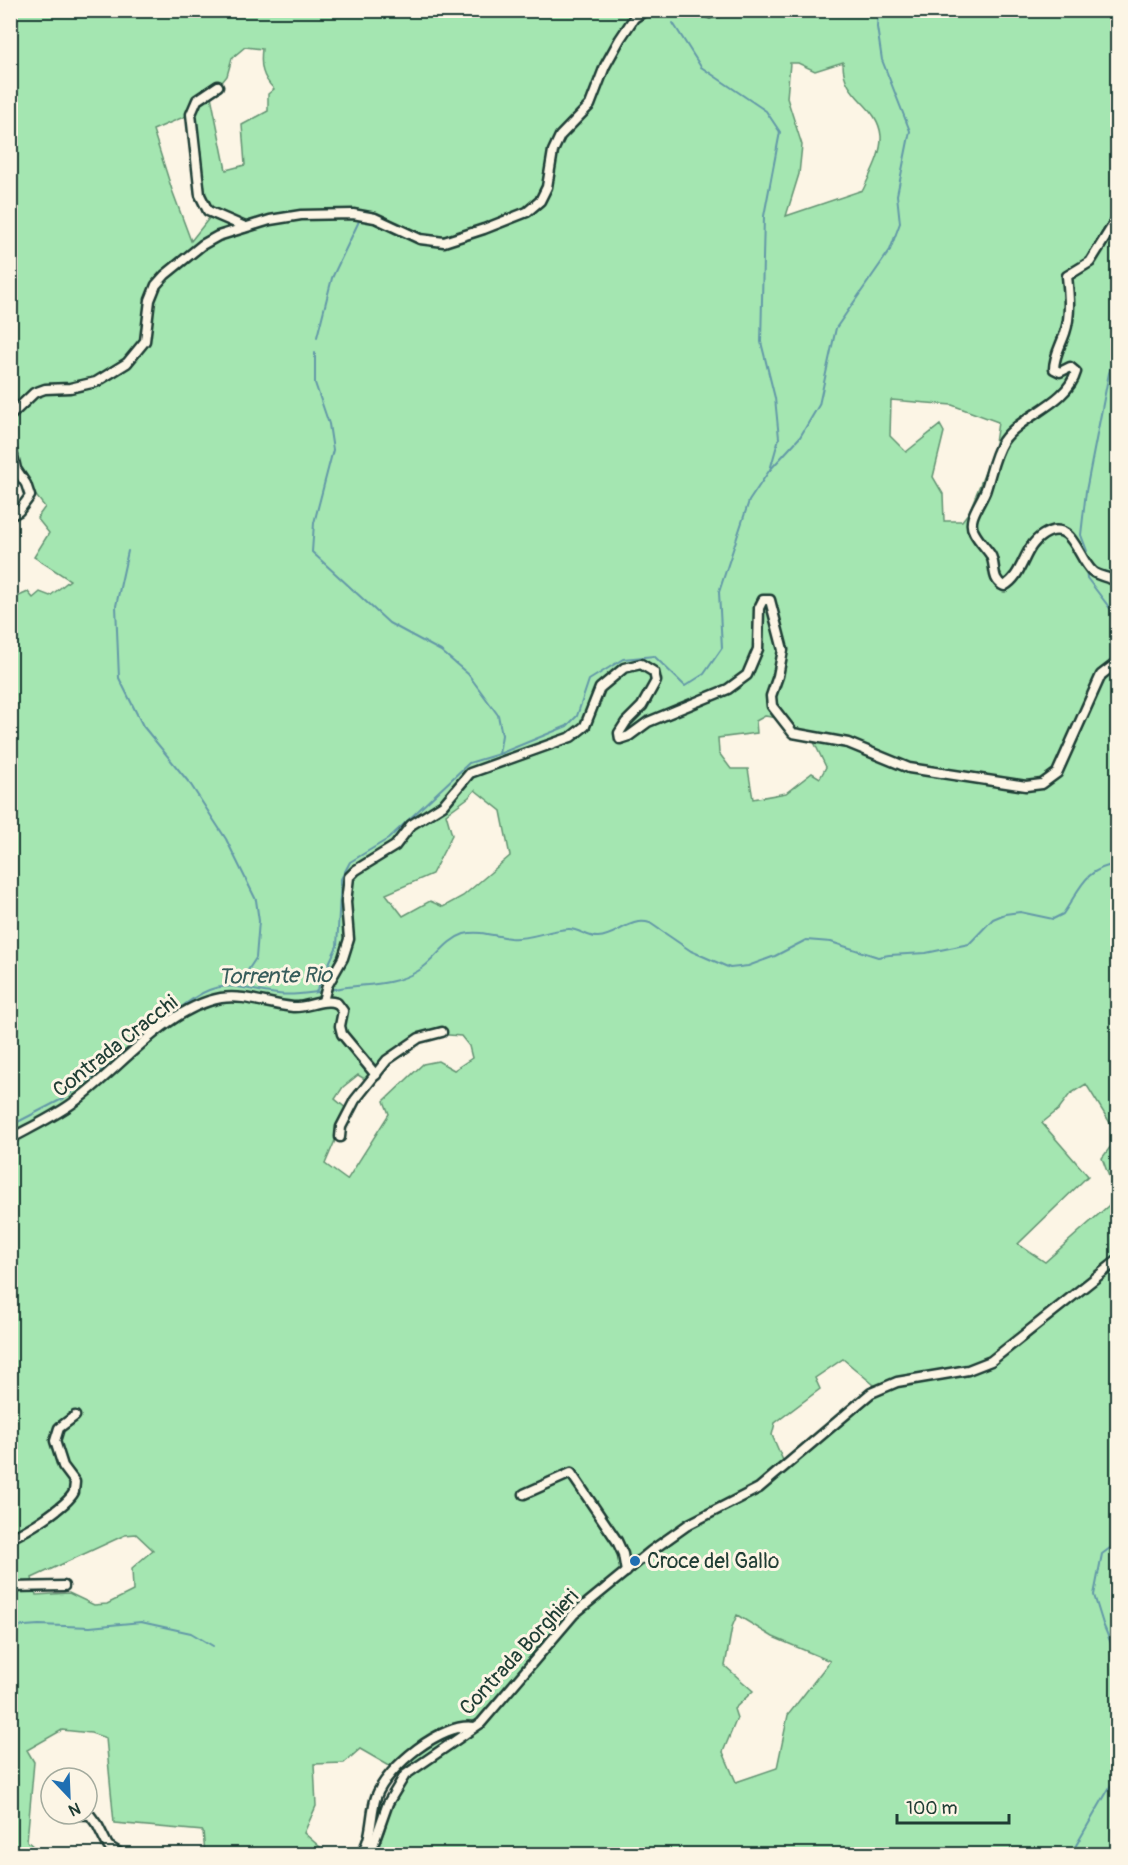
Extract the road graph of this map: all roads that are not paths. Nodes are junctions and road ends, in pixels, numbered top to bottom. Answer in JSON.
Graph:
{"nodes":[{"id":1,"x":646,"y":10,"type":"edge"},
{"id":2,"x":702,"y":10,"type":"edge"},
{"id":3,"x":725,"y":10,"type":"edge"},
{"id":4,"x":218,"y":86,"type":"dead end"},
{"id":5,"x":1118,"y":217,"type":"edge"},
{"id":6,"x":245,"y":226,"type":"junction"},
{"id":7,"x":10,"y":416,"type":"edge"},
{"id":8,"x":10,"y":442,"type":"edge"},
{"id":9,"x":10,"y":516,"type":"edge"},
{"id":10,"x":1118,"y":581,"type":"edge"},
{"id":11,"x":1118,"y":662,"type":"edge"},
{"id":12,"x":324,"y":998,"type":"junction"},
{"id":13,"x":442,"y":1032,"type":"dead end"},
{"id":14,"x":376,"y":1075,"type":"junction"},
{"id":15,"x":340,"y":1137,"type":"dead end"},
{"id":16,"x":10,"y":1139,"type":"edge"},
{"id":17,"x":1118,"y":1260,"type":"edge"},
{"id":18,"x":75,"y":1416,"type":"dead end"},
{"id":19,"x":524,"y":1494,"type":"dead end"},
{"id":20,"x":10,"y":1538,"type":"edge"},
{"id":21,"x":626,"y":1572,"type":"junction"},
{"id":22,"x":64,"y":1586,"type":"dead end"},
{"id":23,"x":10,"y":1587,"type":"edge"},
{"id":24,"x":474,"y":1727,"type":"junction"},
{"id":25,"x":98,"y":1826,"type":"edge"},
{"id":26,"x":122,"y":1854,"type":"edge"},
{"id":27,"x":360,"y":1854,"type":"edge"},
{"id":28,"x":370,"y":1854,"type":"edge"}],
"edges":[{"from":1,"to":6,"type":"street"},
{"from":2,"to":3,"type":"street"},
{"from":4,"to":6,"type":"street"},
{"from":5,"to":10,"type":"street"},
{"from":6,"to":7,"type":"street"},
{"from":8,"to":9,"type":"street"},
{"from":11,"to":12,"type":"street"},
{"from":12,"to":14,"type":"street"},
{"from":12,"to":16,"type":"street","name":"Contrada Cracchi"},
{"from":13,"to":14,"type":"street"},
{"from":14,"to":15,"type":"street"},
{"from":17,"to":21,"type":"street","name":"Contrada Borghieri"},
{"from":18,"to":20,"type":"street"},
{"from":19,"to":21,"type":"street"},
{"from":21,"to":24,"type":"street","name":"Contrada Borghieri"},
{"from":22,"to":23,"type":"street"},
{"from":24,"to":27,"type":"street"},
{"from":24,"to":28,"type":"street","name":"Contrada Borghieri"},
{"from":25,"to":26,"type":"street"}]}
